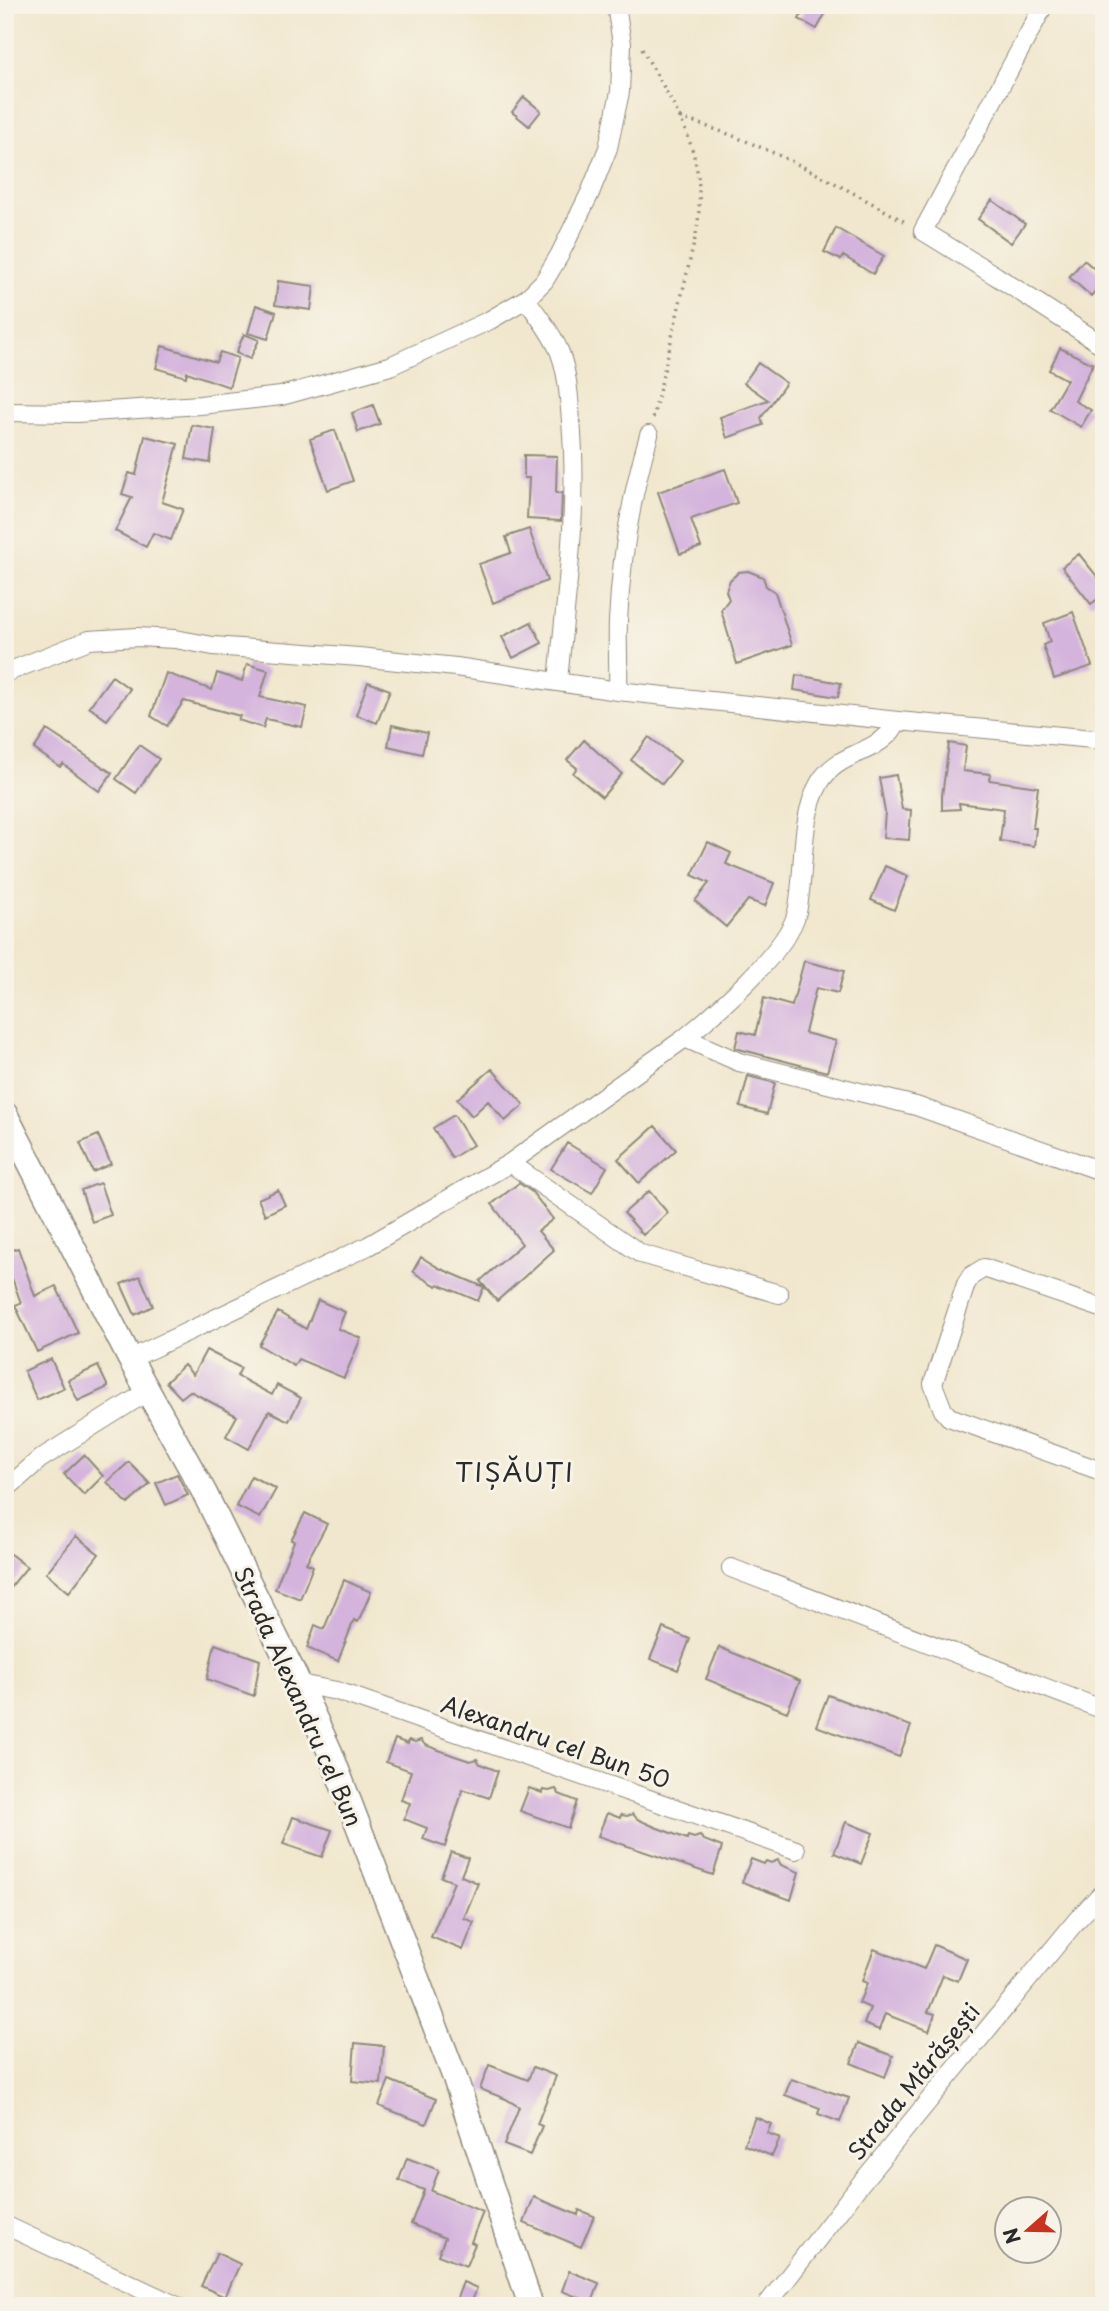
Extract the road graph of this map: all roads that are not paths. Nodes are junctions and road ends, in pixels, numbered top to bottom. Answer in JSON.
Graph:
{"nodes":[{"id":1,"x":1044,"y":5,"type":"edge"},
{"id":2,"x":618,"y":14,"type":"edge"},
{"id":3,"x":526,"y":299,"type":"junction"},
{"id":4,"x":1104,"y":346,"type":"edge"},
{"id":5,"x":5,"y":412,"type":"edge"},
{"id":6,"x":649,"y":435,"type":"road end"},
{"id":7,"x":5,"y":673,"type":"edge"},
{"id":8,"x":558,"y":681,"type":"junction"},
{"id":9,"x":618,"y":691,"type":"junction"},
{"id":10,"x":898,"y":721,"type":"junction"},
{"id":11,"x":1104,"y":740,"type":"edge"},
{"id":12,"x":685,"y":1038,"type":"junction"},
{"id":13,"x":5,"y":1114,"type":"edge"},
{"id":14,"x":510,"y":1163,"type":"junction"},
{"id":15,"x":1104,"y":1172,"type":"edge"},
{"id":16,"x":779,"y":1294,"type":"dead end"},
{"id":17,"x":1104,"y":1309,"type":"edge"},
{"id":18,"x":130,"y":1359,"type":"junction"},
{"id":19,"x":148,"y":1392,"type":"junction"},
{"id":20,"x":1104,"y":1472,"type":"edge"},
{"id":21,"x":5,"y":1490,"type":"edge"},
{"id":22,"x":731,"y":1568,"type":"dead end"},
{"id":23,"x":299,"y":1684,"type":"junction"},
{"id":24,"x":1104,"y":1710,"type":"edge"},
{"id":25,"x":796,"y":1850,"type":"dead end"},
{"id":26,"x":1104,"y":1891,"type":"edge"},
{"id":27,"x":5,"y":2225,"type":"edge"},
{"id":28,"x":177,"y":2306,"type":"edge"},
{"id":29,"x":531,"y":2306,"type":"edge"},
{"id":30,"x":766,"y":2306,"type":"edge"}],
"edges":[{"from":1,"to":4,"type":"street"},
{"from":2,"to":3,"type":"street"},
{"from":3,"to":5,"type":"street"},
{"from":3,"to":8,"type":"street"},
{"from":6,"to":9,"type":"street"},
{"from":7,"to":8,"type":"street"},
{"from":8,"to":9,"type":"street"},
{"from":9,"to":10,"type":"street"},
{"from":10,"to":11,"type":"street"},
{"from":10,"to":12,"type":"street"},
{"from":12,"to":14,"type":"street"},
{"from":12,"to":15,"type":"street"},
{"from":13,"to":18,"type":"street","name":"Strada Alexandru cel Bun"},
{"from":14,"to":16,"type":"street"},
{"from":14,"to":18,"type":"street"},
{"from":17,"to":20,"type":"street"},
{"from":18,"to":19,"type":"street","name":"Strada Alexandru cel Bun"},
{"from":19,"to":21,"type":"street"},
{"from":19,"to":23,"type":"street","name":"Strada Alexandru cel Bun"},
{"from":22,"to":24,"type":"street"},
{"from":23,"to":25,"type":"street","name":"Alexandru cel Bun 50"},
{"from":23,"to":29,"type":"street","name":"Strada Alexandru cel Bun"},
{"from":26,"to":30,"type":"street","name":"Strada Mărășești"},
{"from":27,"to":28,"type":"street"}]}
